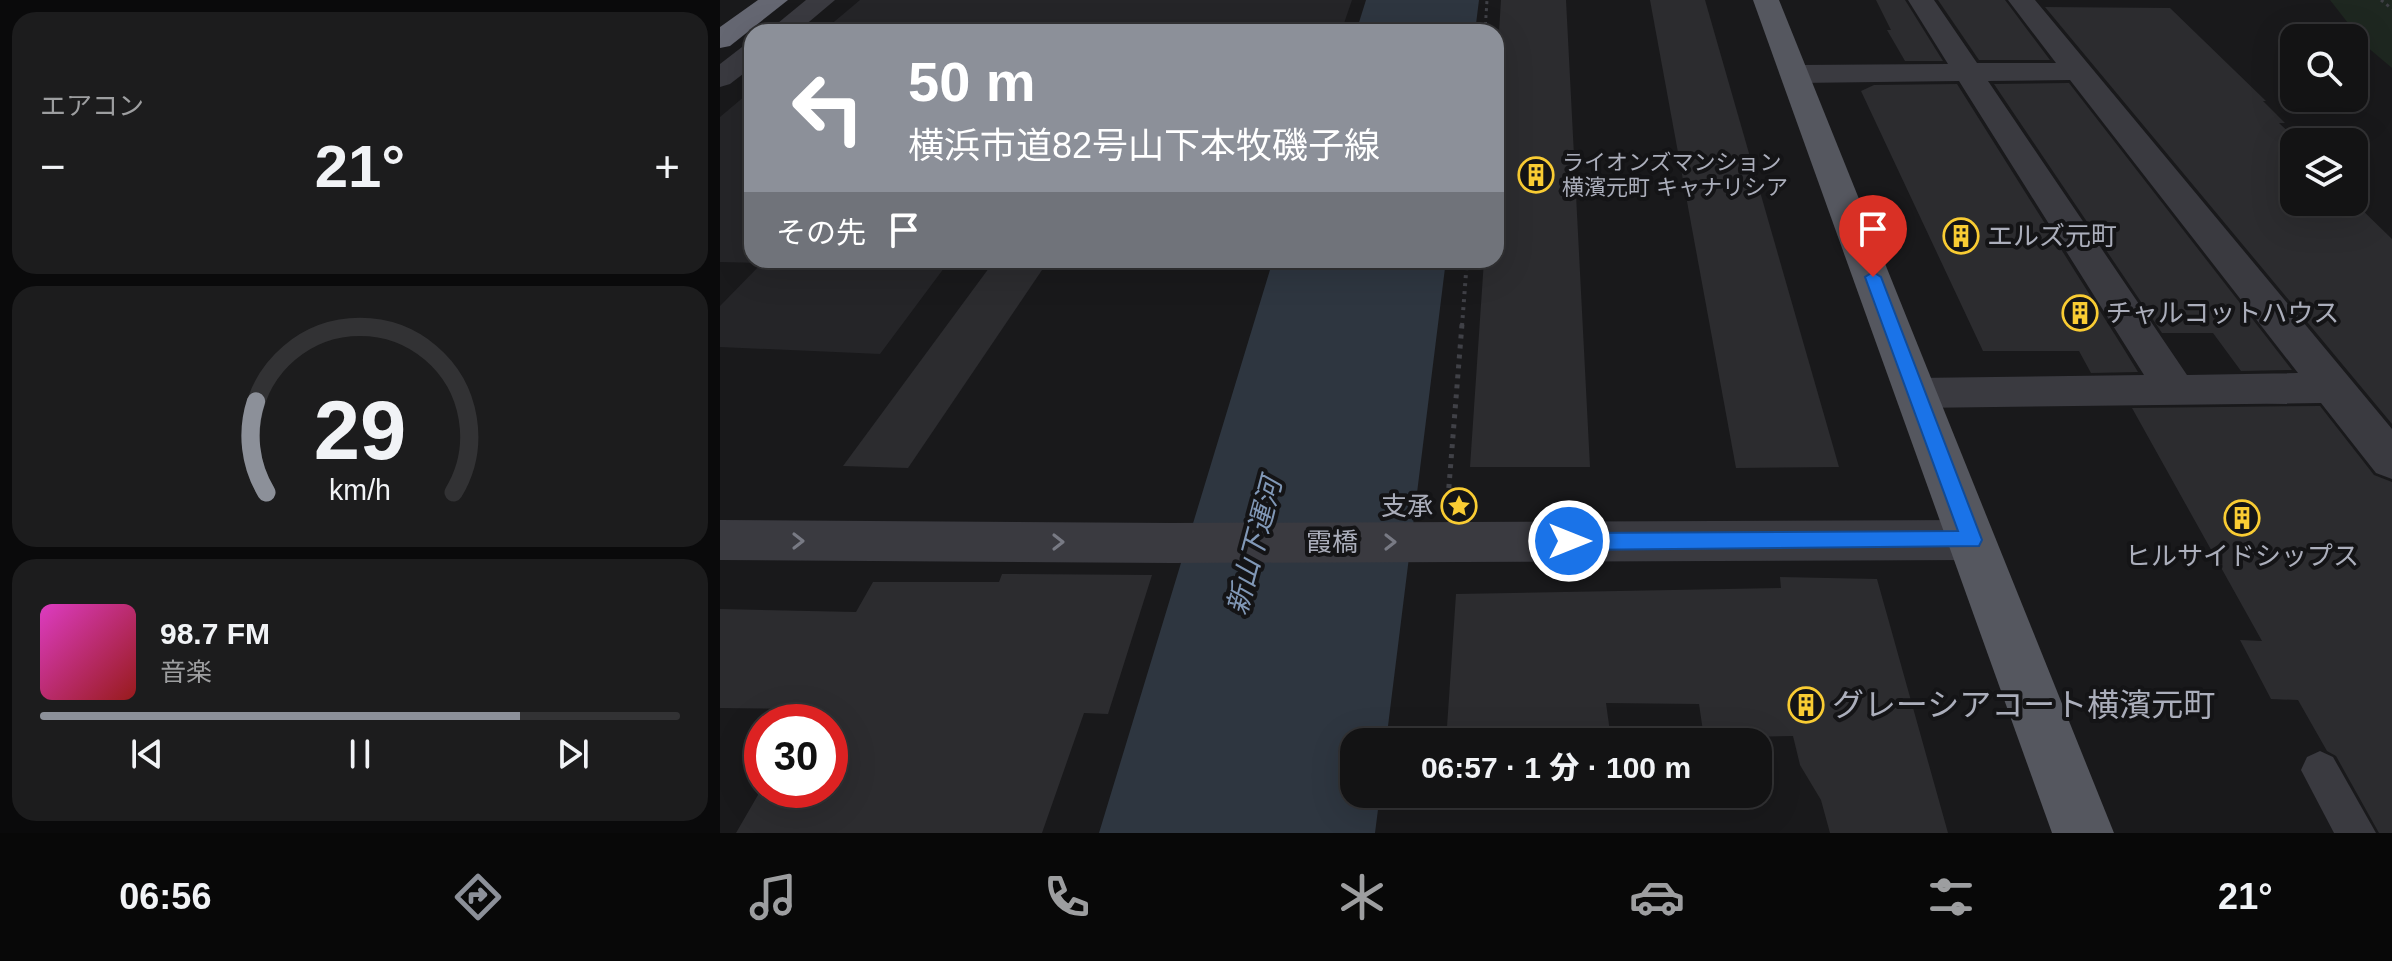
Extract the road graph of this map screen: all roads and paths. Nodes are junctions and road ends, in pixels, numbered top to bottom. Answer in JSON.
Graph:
{"nodes":[{"id":1,"x":775,"y":0,"type":"edge"},
{"id":2,"x":822,"y":0,"type":"edge"},
{"id":3,"x":1487,"y":0,"type":"edge"},
{"id":4,"x":1766,"y":0,"type":"edge"},
{"id":5,"x":1921,"y":0,"type":"edge"},
{"id":6,"x":2021,"y":0,"type":"edge"},
{"id":7,"x":2381,"y":0,"type":"edge"},
{"id":8,"x":2391,"y":10,"type":"edge"},
{"id":9,"x":790,"y":24,"type":"edge"},
{"id":10,"x":1486,"y":24,"type":"edge"},
{"id":11,"x":720,"y":40,"type":"edge"},
{"id":12,"x":744,"y":59,"type":"edge"},
{"id":13,"x":1965,"y":71,"type":"junction"},
{"id":14,"x":2079,"y":71,"type":"junction"},
{"id":15,"x":1797,"y":74,"type":"junction"},
{"id":16,"x":720,"y":78,"type":"edge"},
{"id":17,"x":1466,"y":268,"type":"edge"},
{"id":18,"x":2333,"y":388,"type":"junction"},
{"id":19,"x":2175,"y":390,"type":"junction"},
{"id":20,"x":1916,"y":393,"type":"junction"},
{"id":21,"x":2392,"y":461,"type":"edge"},
{"id":22,"x":1446,"y":518,"type":"junction"},
{"id":23,"x":720,"y":540,"type":"edge"},
{"id":24,"x":1971,"y":540,"type":"junction"},
{"id":25,"x":2320,"y":770,"type":"dead end"},
{"id":26,"x":2083,"y":833,"type":"edge"},
{"id":27,"x":2356,"y":833,"type":"edge"}],
"edges":[{"from":1,"to":11,"type":"highway"},
{"from":2,"to":9,"type":"street"},
{"from":3,"to":10,"type":"path"},
{"from":4,"to":15,"type":"main road"},
{"from":5,"to":13,"type":"street"},
{"from":6,"to":14,"type":"street"},
{"from":7,"to":8,"type":"path"},
{"from":12,"to":16,"type":"street"},
{"from":13,"to":14,"type":"street"},
{"from":13,"to":15,"type":"street"},
{"from":13,"to":19,"type":"street"},
{"from":14,"to":18,"type":"street"},
{"from":15,"to":20,"type":"main road"},
{"from":17,"to":22,"type":"path"},
{"from":18,"to":19,"type":"street"},
{"from":18,"to":21,"type":"street"},
{"from":19,"to":20,"type":"street"},
{"from":20,"to":24,"type":"main road"},
{"from":23,"to":22,"type":"street","name":"霞橋","one_way":true},
{"from":22,"to":24,"type":"street","name":"霞橋"},
{"from":24,"to":26,"type":"main road"},
{"from":25,"to":27,"type":"lane"}]}
